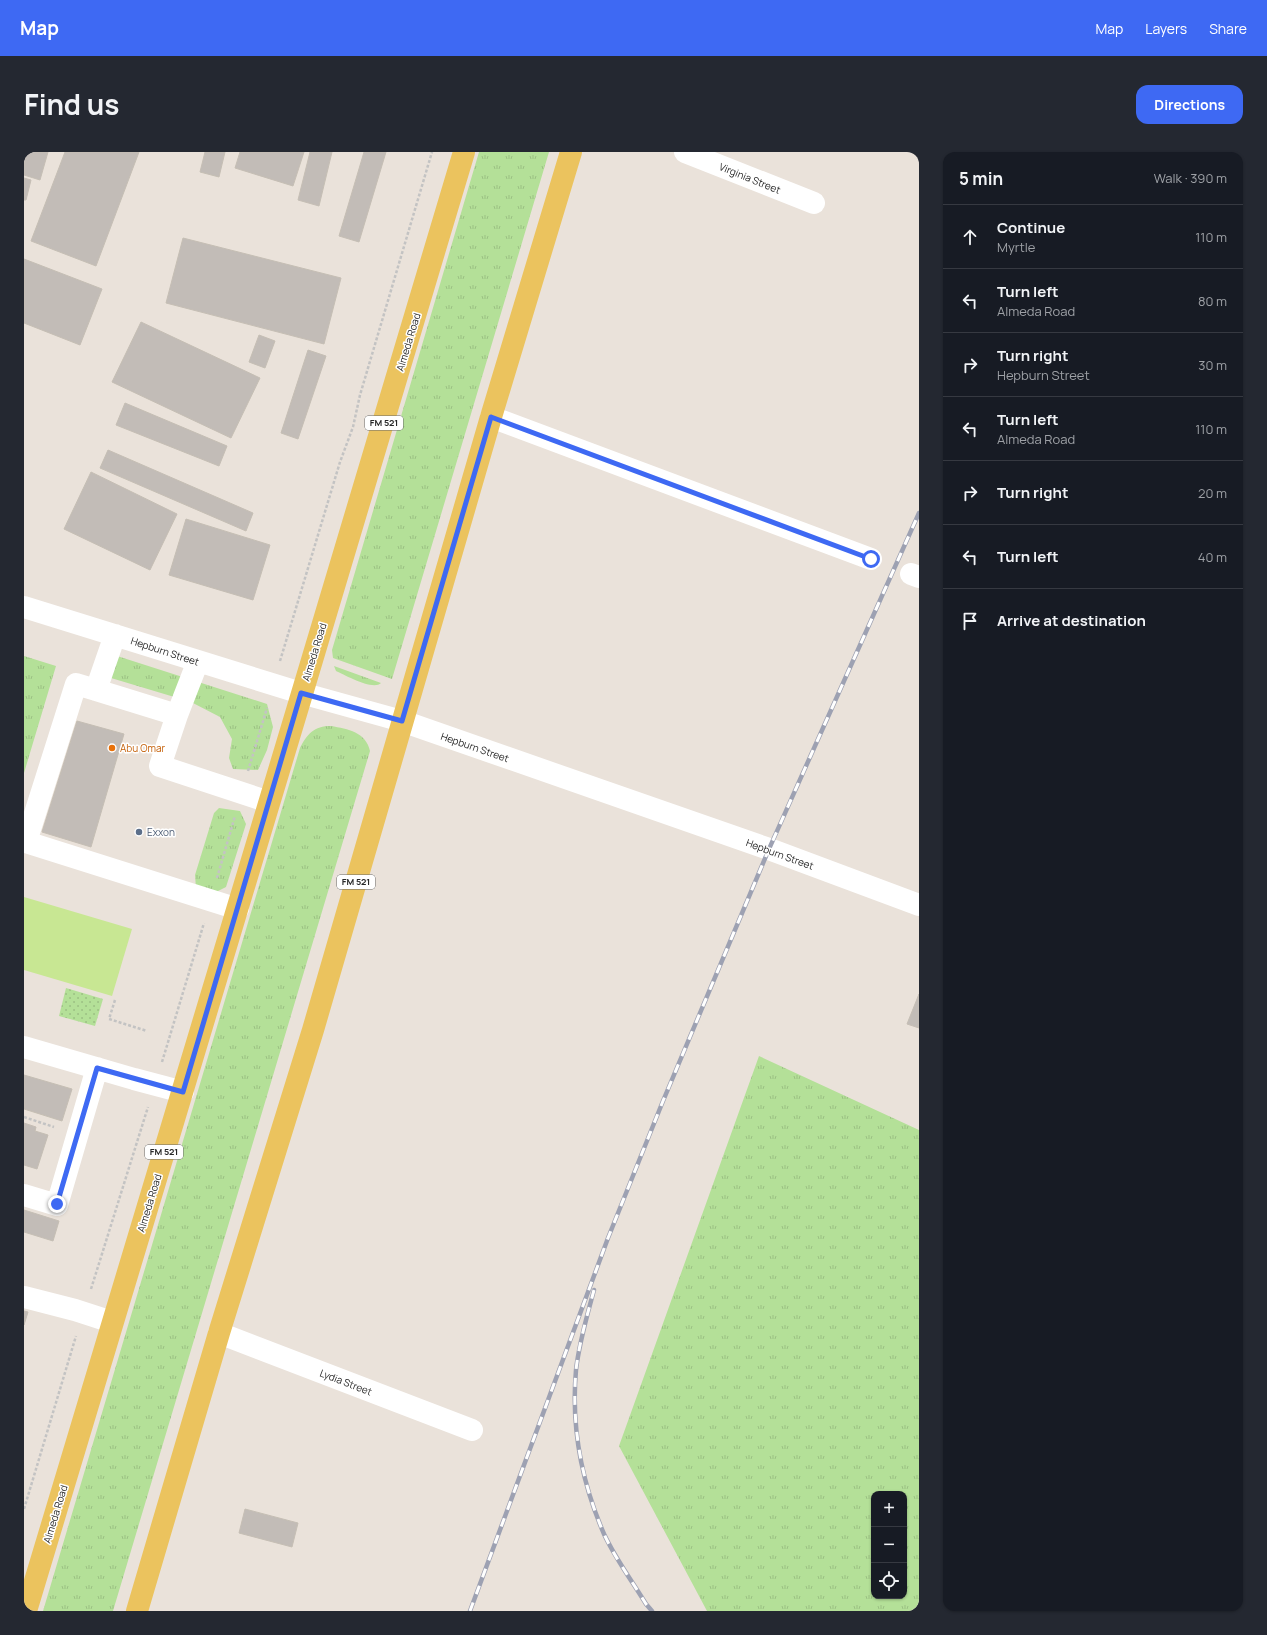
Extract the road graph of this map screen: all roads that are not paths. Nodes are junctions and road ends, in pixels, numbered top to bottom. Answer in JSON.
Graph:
{"nodes":[{"id":1,"x":464,"y":152,"type":"edge"},
{"id":2,"x":571,"y":152,"type":"edge"},
{"id":3,"x":686,"y":152,"type":"edge"},
{"id":4,"x":814,"y":203,"type":"dead end"},
{"id":5,"x":491,"y":417,"type":"junction"},
{"id":6,"x":871,"y":559,"type":"dead end"},
{"id":7,"x":24,"y":607,"type":"edge"},
{"id":8,"x":115,"y":635,"type":"junction"},
{"id":9,"x":198,"y":661,"type":"junction"},
{"id":10,"x":96,"y":690,"type":"junction"},
{"id":11,"x":301,"y":693,"type":"junction"},
{"id":12,"x":176,"y":715,"type":"junction"},
{"id":13,"x":402,"y":721,"type":"junction"},
{"id":14,"x":269,"y":802,"type":"junction"},
{"id":15,"x":919,"y":906,"type":"edge"},
{"id":16,"x":238,"y":909,"type":"junction"},
{"id":17,"x":24,"y":1047,"type":"edge"},
{"id":18,"x":97,"y":1068,"type":"junction"},
{"id":19,"x":183,"y":1092,"type":"junction"},
{"id":20,"x":24,"y":1194,"type":"edge"},
{"id":21,"x":24,"y":1296,"type":"edge"},
{"id":22,"x":112,"y":1322,"type":"junction"},
{"id":23,"x":219,"y":1333,"type":"junction"},
{"id":24,"x":472,"y":1430,"type":"dead end"},
{"id":25,"x":26,"y":1611,"type":"edge"},
{"id":26,"x":137,"y":1611,"type":"edge"}],
"edges":[{"from":1,"to":11,"type":"main road","name":"Almeda Road","number":"FM 521"},
{"from":2,"to":5,"type":"main road","number":"FM 521"},
{"from":3,"to":4,"type":"street","name":"Virginia Street"},
{"from":5,"to":6,"type":"street"},
{"from":5,"to":13,"type":"main road","number":"FM 521"},
{"from":7,"to":8,"type":"street","name":"Hepburn Street"},
{"from":8,"to":9,"type":"street","name":"Hepburn Street"},
{"from":8,"to":10,"type":"street"},
{"from":9,"to":11,"type":"street","name":"Hepburn Street"},
{"from":9,"to":12,"type":"street"},
{"from":10,"to":12,"type":"street"},
{"from":10,"to":16,"type":"street"},
{"from":11,"to":13,"type":"street","name":"Hepburn Street"},
{"from":11,"to":14,"type":"main road","name":"Almeda Road","number":"FM 521"},
{"from":12,"to":14,"type":"street"},
{"from":13,"to":15,"type":"street","name":"Hepburn Street"},
{"from":13,"to":23,"type":"main road","number":"FM 521"},
{"from":14,"to":16,"type":"main road","name":"Almeda Road","number":"FM 521"},
{"from":16,"to":19,"type":"main road","name":"Almeda Road","number":"FM 521"},
{"from":17,"to":18,"type":"street"},
{"from":18,"to":19,"type":"street"},
{"from":18,"to":20,"type":"street"},
{"from":19,"to":22,"type":"main road","name":"Almeda Road","number":"FM 521"},
{"from":21,"to":22,"type":"street"},
{"from":22,"to":25,"type":"main road","name":"Almeda Road","number":"FM 521"},
{"from":23,"to":24,"type":"street","name":"Lydia Street"},
{"from":23,"to":26,"type":"main road","number":"FM 521"}]}
